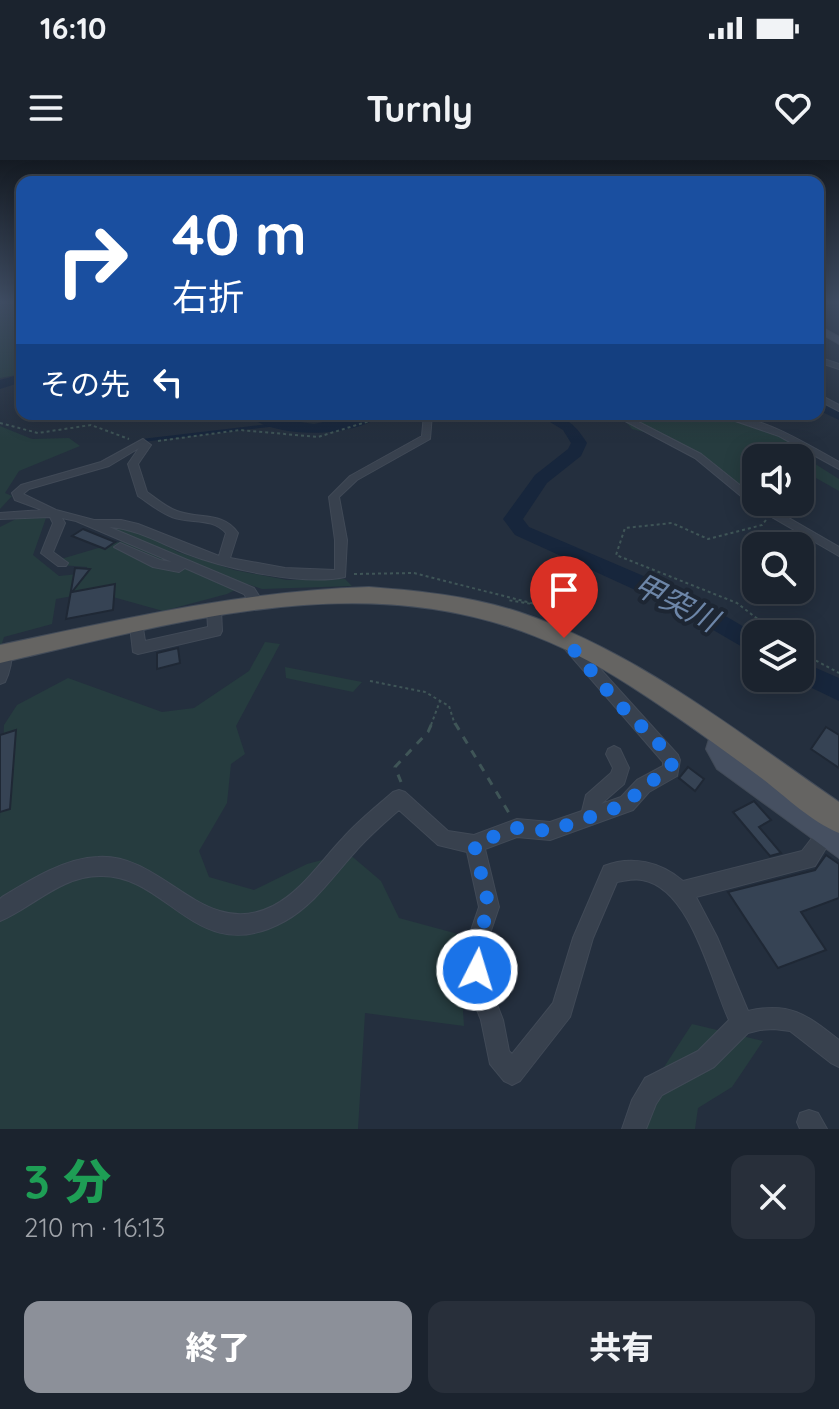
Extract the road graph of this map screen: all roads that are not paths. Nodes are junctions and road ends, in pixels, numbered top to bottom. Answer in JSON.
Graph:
{"nodes":[{"id":1,"x":428,"y":420,"type":"edge"},
{"id":2,"x":628,"y":420,"type":"edge"},
{"id":3,"x":738,"y":420,"type":"edge"},
{"id":4,"x":839,"y":466,"type":"edge"},
{"id":5,"x":56,"y":513,"type":"junction"},
{"id":6,"x":0,"y":516,"type":"edge"},
{"id":7,"x":94,"y":524,"type":"junction"},
{"id":8,"x":120,"y":547,"type":"dead end"},
{"id":9,"x":839,"y":552,"type":"edge"},
{"id":10,"x":224,"y":559,"type":"junction"},
{"id":11,"x":62,"y":563,"type":"dead end"},
{"id":12,"x":188,"y":566,"type":"junction"},
{"id":13,"x":256,"y":602,"type":"junction"},
{"id":14,"x":564,"y":638,"type":"junction"},
{"id":15,"x":2,"y":654,"type":"edge"},
{"id":16,"x":0,"y":678,"type":"edge"},
{"id":17,"x":720,"y":736,"type":"joint"},
{"id":18,"x":614,"y":754,"type":"dead end"},
{"id":19,"x":591,"y":816,"type":"junction"},
{"id":20,"x":834,"y":833,"type":"edge"},
{"id":21,"x":474,"y":844,"type":"junction"},
{"id":22,"x":683,"y":891,"type":"junction"},
{"id":23,"x":0,"y":911,"type":"edge"},
{"id":24,"x":742,"y":1023,"type":"junction"},
{"id":25,"x":839,"y":1055,"type":"edge"},
{"id":26,"x":634,"y":1129,"type":"edge"}],
"edges":[{"from":1,"to":10,"type":"street"},
{"from":2,"to":9,"type":"street"},
{"from":3,"to":4,"type":"street"},
{"from":5,"to":6,"type":"street"},
{"from":5,"to":7,"type":"street"},
{"from":5,"to":10,"type":"street"},
{"from":5,"to":11,"type":"street"},
{"from":7,"to":10,"type":"street"},
{"from":7,"to":12,"type":"street"},
{"from":8,"to":12,"type":"street"},
{"from":12,"to":13,"type":"street"},
{"from":13,"to":14,"type":"highway"},
{"from":13,"to":15,"type":"highway"},
{"from":14,"to":17,"type":"highway"},
{"from":14,"to":19,"type":"street"},
{"from":15,"to":16,"type":"street"},
{"from":17,"to":20,"type":"main road"},
{"from":18,"to":19,"type":"street"},
{"from":19,"to":21,"type":"street"},
{"from":20,"to":22,"type":"street"},
{"from":21,"to":22,"type":"street"},
{"from":21,"to":23,"type":"street"},
{"from":22,"to":24,"type":"street"},
{"from":24,"to":25,"type":"street"},
{"from":24,"to":26,"type":"street"}]}
